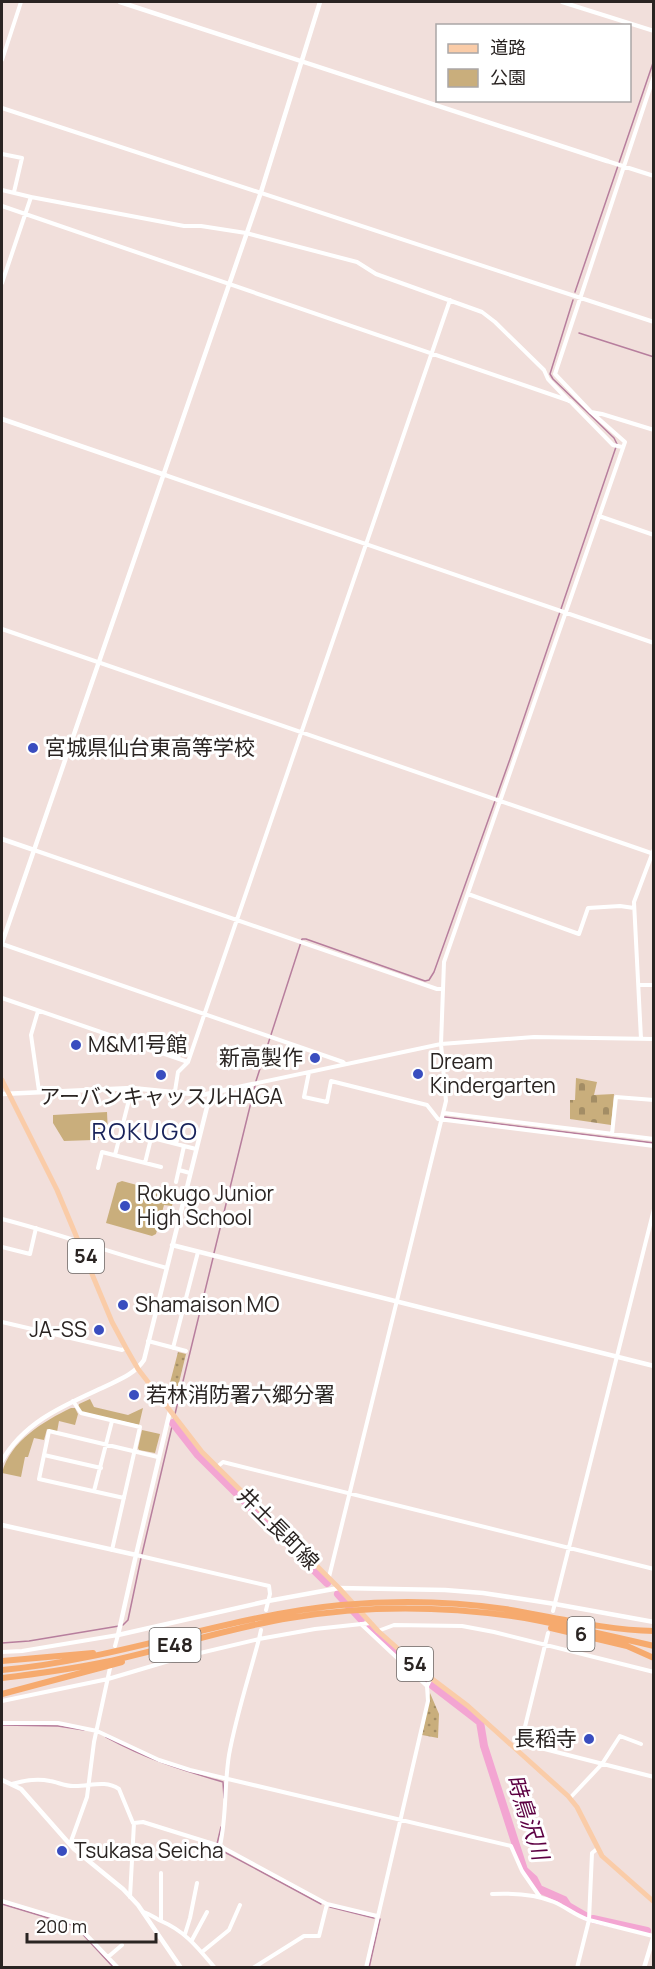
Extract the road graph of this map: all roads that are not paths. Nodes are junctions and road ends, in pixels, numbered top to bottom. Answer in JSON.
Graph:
{"nodes":[{"id":1,"x":21,"y":2,"type":"edge"},
{"id":2,"x":120,"y":2,"type":"edge"},
{"id":3,"x":320,"y":2,"type":"edge"},
{"id":4,"x":562,"y":2,"type":"edge"},
{"id":5,"x":654,"y":31,"type":"edge"},
{"id":6,"x":2,"y":60,"type":"edge"},
{"id":7,"x":301,"y":61,"type":"junction"},
{"id":8,"x":654,"y":76,"type":"edge"},
{"id":9,"x":2,"y":108,"type":"edge"},
{"id":10,"x":2,"y":154,"type":"edge"},
{"id":11,"x":607,"y":161,"type":"joint"},
{"id":12,"x":621,"y":166,"type":"junction"},
{"id":13,"x":654,"y":177,"type":"edge"},
{"id":14,"x":15,"y":189,"type":"junction"},
{"id":15,"x":2,"y":190,"type":"edge"},
{"id":16,"x":261,"y":192,"type":"junction"},
{"id":17,"x":31,"y":197,"type":"junction"},
{"id":18,"x":2,"y":206,"type":"edge"},
{"id":19,"x":25,"y":214,"type":"junction"},
{"id":20,"x":246,"y":233,"type":"junction"},
{"id":21,"x":2,"y":283,"type":"edge"},
{"id":22,"x":229,"y":285,"type":"junction"},
{"id":23,"x":580,"y":298,"type":"junction"},
{"id":24,"x":450,"y":300,"type":"junction"},
{"id":25,"x":654,"y":322,"type":"edge"},
{"id":26,"x":432,"y":355,"type":"junction"},
{"id":27,"x":570,"y":401,"type":"junction"},
{"id":28,"x":591,"y":412,"type":"junction"},
{"id":29,"x":2,"y":418,"type":"edge"},
{"id":30,"x":654,"y":430,"type":"edge"},
{"id":31,"x":621,"y":447,"type":"junction"},
{"id":32,"x":165,"y":475,"type":"junction"},
{"id":33,"x":599,"y":516,"type":"junction"},
{"id":34,"x":654,"y":535,"type":"edge"},
{"id":35,"x":366,"y":544,"type":"junction"},
{"id":36,"x":562,"y":612,"type":"junction"},
{"id":37,"x":2,"y":628,"type":"edge"},
{"id":38,"x":654,"y":643,"type":"edge"},
{"id":39,"x":99,"y":662,"type":"junction"},
{"id":40,"x":302,"y":733,"type":"junction"},
{"id":41,"x":499,"y":800,"type":"junction"},
{"id":42,"x":2,"y":839,"type":"edge"},
{"id":43,"x":34,"y":850,"type":"junction"},
{"id":44,"x":653,"y":852,"type":"edge"},
{"id":45,"x":468,"y":894,"type":"junction"},
{"id":46,"x":634,"y":908,"type":"junction"},
{"id":47,"x":237,"y":920,"type":"junction"},
{"id":48,"x":2,"y":944,"type":"edge"},
{"id":49,"x":639,"y":985,"type":"junction"},
{"id":50,"x":654,"y":985,"type":"edge"},
{"id":51,"x":442,"y":989,"type":"junction"},
{"id":52,"x":2,"y":998,"type":"edge"},
{"id":53,"x":38,"y":1011,"type":"junction"},
{"id":54,"x":204,"y":1014,"type":"junction"},
{"id":55,"x":641,"y":1039,"type":"junction"},
{"id":56,"x":654,"y":1039,"type":"edge"},
{"id":57,"x":441,"y":1044,"type":"junction"},
{"id":58,"x":188,"y":1062,"type":"junction"},
{"id":59,"x":345,"y":1064,"type":"junction"},
{"id":60,"x":309,"y":1072,"type":"junction"},
{"id":61,"x":2,"y":1080,"type":"edge"},
{"id":62,"x":255,"y":1084,"type":"joint"},
{"id":63,"x":132,"y":1088,"type":"junction"},
{"id":64,"x":39,"y":1091,"type":"junction"},
{"id":65,"x":175,"y":1091,"type":"junction"},
{"id":66,"x":5,"y":1094,"type":"edge"},
{"id":67,"x":210,"y":1095,"type":"junction"},
{"id":68,"x":654,"y":1100,"type":"edge"},
{"id":69,"x":443,"y":1116,"type":"junction"},
{"id":70,"x":155,"y":1122,"type":"dead end"},
{"id":71,"x":181,"y":1124,"type":"dead end"},
{"id":72,"x":121,"y":1130,"type":"junction"},
{"id":73,"x":612,"y":1134,"type":"junction"},
{"id":74,"x":151,"y":1138,"type":"junction"},
{"id":75,"x":654,"y":1140,"type":"edge"},
{"id":76,"x":176,"y":1144,"type":"junction"},
{"id":77,"x":184,"y":1146,"type":"junction"},
{"id":78,"x":654,"y":1146,"type":"edge"},
{"id":79,"x":196,"y":1149,"type":"junction"},
{"id":80,"x":115,"y":1155,"type":"junction"},
{"id":81,"x":145,"y":1163,"type":"junction"},
{"id":82,"x":161,"y":1167,"type":"dead end"},
{"id":83,"x":98,"y":1168,"type":"dead end"},
{"id":84,"x":179,"y":1170,"type":"junction"},
{"id":85,"x":190,"y":1173,"type":"junction"},
{"id":86,"x":176,"y":1182,"type":"dead end"},
{"id":87,"x":654,"y":1209,"type":"edge"},
{"id":88,"x":2,"y":1220,"type":"edge"},
{"id":89,"x":36,"y":1228,"type":"junction"},
{"id":90,"x":80,"y":1243,"type":"junction"},
{"id":91,"x":172,"y":1245,"type":"junction"},
{"id":92,"x":2,"y":1247,"type":"edge"},
{"id":93,"x":198,"y":1251,"type":"junction"},
{"id":94,"x":167,"y":1268,"type":"junction"},
{"id":95,"x":398,"y":1301,"type":"junction"},
{"id":96,"x":2,"y":1322,"type":"edge"},
{"id":97,"x":148,"y":1341,"type":"junction"},
{"id":98,"x":126,"y":1348,"type":"junction"},
{"id":99,"x":173,"y":1348,"type":"junction"},
{"id":100,"x":186,"y":1351,"type":"dead end"},
{"id":101,"x":617,"y":1357,"type":"junction"},
{"id":102,"x":654,"y":1366,"type":"edge"},
{"id":103,"x":138,"y":1369,"type":"junction"},
{"id":104,"x":73,"y":1401,"type":"junction"},
{"id":105,"x":171,"y":1412,"type":"junction"},
{"id":106,"x":112,"y":1420,"type":"junction"},
{"id":107,"x":106,"y":1445,"type":"junction"},
{"id":108,"x":135,"y":1452,"type":"junction"},
{"id":109,"x":44,"y":1455,"type":"junction"},
{"id":110,"x":158,"y":1457,"type":"junction"},
{"id":111,"x":2,"y":1461,"type":"edge"},
{"id":112,"x":217,"y":1467,"type":"junction"},
{"id":113,"x":101,"y":1468,"type":"junction"},
{"id":114,"x":94,"y":1491,"type":"junction"},
{"id":115,"x":349,"y":1494,"type":"junction"},
{"id":116,"x":124,"y":1498,"type":"junction"},
{"id":117,"x":2,"y":1525,"type":"edge"},
{"id":118,"x":568,"y":1548,"type":"junction"},
{"id":119,"x":112,"y":1550,"type":"junction"},
{"id":120,"x":139,"y":1556,"type":"junction"},
{"id":121,"x":654,"y":1569,"type":"edge"},
{"id":122,"x":329,"y":1579,"type":"junction"},
{"id":123,"x":339,"y":1588,"type":"junction"},
{"id":124,"x":268,"y":1601,"type":"junction"},
{"id":125,"x":555,"y":1604,"type":"junction"},
{"id":126,"x":266,"y":1610,"type":"dead end"},
{"id":127,"x":551,"y":1614,"type":"junction"},
{"id":128,"x":507,"y":1617,"type":"junction"},
{"id":129,"x":654,"y":1622,"type":"edge"},
{"id":130,"x":371,"y":1623,"type":"junction"},
{"id":131,"x":361,"y":1624,"type":"junction"},
{"id":132,"x":261,"y":1630,"type":"dead end"},
{"id":133,"x":378,"y":1631,"type":"junction"},
{"id":134,"x":654,"y":1631,"type":"edge"},
{"id":135,"x":548,"y":1632,"type":"dead end"},
{"id":136,"x":118,"y":1635,"type":"junction"},
{"id":137,"x":259,"y":1639,"type":"junction"},
{"id":138,"x":177,"y":1644,"type":"junction"},
{"id":139,"x":545,"y":1644,"type":"junction"},
{"id":140,"x":654,"y":1644,"type":"edge"},
{"id":141,"x":115,"y":1646,"type":"dead end"},
{"id":142,"x":123,"y":1650,"type":"junction"},
{"id":143,"x":2,"y":1652,"type":"edge"},
{"id":144,"x":654,"y":1658,"type":"edge"},
{"id":145,"x":2,"y":1662,"type":"edge"},
{"id":146,"x":110,"y":1668,"type":"dead end"},
{"id":147,"x":2,"y":1670,"type":"edge"},
{"id":148,"x":654,"y":1672,"type":"edge"},
{"id":149,"x":2,"y":1678,"type":"edge"},
{"id":150,"x":431,"y":1678,"type":"junction"},
{"id":151,"x":108,"y":1679,"type":"junction"},
{"id":152,"x":427,"y":1686,"type":"junction"},
{"id":153,"x":2,"y":1695,"type":"edge"},
{"id":154,"x":2,"y":1701,"type":"edge"},
{"id":155,"x":2,"y":1722,"type":"edge"},
{"id":156,"x":97,"y":1731,"type":"junction"},
{"id":157,"x":521,"y":1743,"type":"junction"},
{"id":158,"x":641,"y":1744,"type":"dead end"},
{"id":159,"x":519,"y":1751,"type":"junction"},
{"id":160,"x":602,"y":1764,"type":"junction"},
{"id":161,"x":654,"y":1777,"type":"edge"},
{"id":162,"x":226,"y":1779,"type":"junction"},
{"id":163,"x":2,"y":1780,"type":"edge"},
{"id":164,"x":12,"y":1784,"type":"junction"},
{"id":165,"x":89,"y":1785,"type":"junction"},
{"id":166,"x":570,"y":1798,"type":"junction"},
{"id":167,"x":400,"y":1819,"type":"junction"},
{"id":168,"x":134,"y":1823,"type":"junction"},
{"id":169,"x":70,"y":1844,"type":"junction"},
{"id":170,"x":220,"y":1846,"type":"junction"},
{"id":171,"x":597,"y":1849,"type":"junction"},
{"id":172,"x":161,"y":1873,"type":"dead end"},
{"id":173,"x":197,"y":1883,"type":"dead end"},
{"id":174,"x":492,"y":1894,"type":"dead end"},
{"id":175,"x":130,"y":1897,"type":"junction"},
{"id":176,"x":540,"y":1897,"type":"junction"},
{"id":177,"x":2,"y":1901,"type":"edge"},
{"id":178,"x":654,"y":1902,"type":"edge"},
{"id":179,"x":327,"y":1904,"type":"junction"},
{"id":180,"x":240,"y":1905,"type":"dead end"},
{"id":181,"x":143,"y":1912,"type":"junction"},
{"id":182,"x":207,"y":1912,"type":"dead end"},
{"id":183,"x":378,"y":1916,"type":"junction"},
{"id":184,"x":589,"y":1920,"type":"junction"},
{"id":185,"x":161,"y":1921,"type":"junction"},
{"id":186,"x":185,"y":1934,"type":"junction"},
{"id":187,"x":653,"y":1936,"type":"edge"},
{"id":188,"x":192,"y":1940,"type":"junction"},
{"id":189,"x":122,"y":1945,"type":"dead end"},
{"id":190,"x":202,"y":1952,"type":"junction"},
{"id":191,"x":108,"y":1958,"type":"junction"},
{"id":192,"x":118,"y":1968,"type":"edge"},
{"id":193,"x":181,"y":1968,"type":"edge"},
{"id":194,"x":215,"y":1968,"type":"edge"},
{"id":195,"x":253,"y":1968,"type":"edge"},
{"id":196,"x":366,"y":1968,"type":"edge"},
{"id":197,"x":577,"y":1968,"type":"edge"},
{"id":198,"x":644,"y":1968,"type":"edge"}],
"edges":[{"from":1,"to":6,"type":"street"},
{"from":2,"to":7,"type":"street"},
{"from":3,"to":7,"type":"street"},
{"from":4,"to":5,"type":"street"},
{"from":7,"to":11,"type":"street"},
{"from":7,"to":16,"type":"street"},
{"from":8,"to":12,"type":"street"},
{"from":9,"to":16,"type":"street"},
{"from":10,"to":14,"type":"street"},
{"from":11,"to":12,"type":"street"},
{"from":12,"to":13,"type":"street"},
{"from":12,"to":23,"type":"street"},
{"from":14,"to":15,"type":"street"},
{"from":14,"to":17,"type":"street"},
{"from":16,"to":20,"type":"street"},
{"from":16,"to":23,"type":"street"},
{"from":17,"to":19,"type":"street"},
{"from":17,"to":20,"type":"street"},
{"from":18,"to":19,"type":"street"},
{"from":19,"to":21,"type":"street"},
{"from":19,"to":22,"type":"street"},
{"from":20,"to":22,"type":"street"},
{"from":20,"to":24,"type":"street"},
{"from":22,"to":26,"type":"street"},
{"from":22,"to":32,"type":"street"},
{"from":23,"to":25,"type":"street"},
{"from":23,"to":28,"type":"street"},
{"from":24,"to":26,"type":"street"},
{"from":24,"to":27,"type":"street"},
{"from":26,"to":27,"type":"street"},
{"from":26,"to":35,"type":"street"},
{"from":27,"to":31,"type":"street"},
{"from":28,"to":30,"type":"street"},
{"from":28,"to":31,"type":"street"},
{"from":29,"to":32,"type":"street"},
{"from":31,"to":33,"type":"street"},
{"from":32,"to":35,"type":"street"},
{"from":32,"to":39,"type":"street"},
{"from":33,"to":34,"type":"street"},
{"from":33,"to":36,"type":"street"},
{"from":35,"to":36,"type":"street"},
{"from":35,"to":40,"type":"street"},
{"from":36,"to":38,"type":"street"},
{"from":36,"to":41,"type":"street"},
{"from":37,"to":39,"type":"street"},
{"from":39,"to":40,"type":"street"},
{"from":39,"to":43,"type":"street"},
{"from":40,"to":41,"type":"street"},
{"from":40,"to":47,"type":"street"},
{"from":41,"to":44,"type":"street"},
{"from":41,"to":45,"type":"street"},
{"from":42,"to":43,"type":"street"},
{"from":43,"to":47,"type":"street"},
{"from":43,"to":48,"type":"street"},
{"from":44,"to":46,"type":"street"},
{"from":45,"to":46,"type":"street"},
{"from":45,"to":51,"type":"street"},
{"from":46,"to":49,"type":"street"},
{"from":47,"to":51,"type":"street"},
{"from":47,"to":54,"type":"street"},
{"from":48,"to":54,"type":"street"},
{"from":49,"to":50,"type":"street"},
{"from":49,"to":55,"type":"street"},
{"from":51,"to":57,"type":"street"},
{"from":52,"to":53,"type":"street"},
{"from":53,"to":58,"type":"street"},
{"from":53,"to":64,"type":"street"},
{"from":54,"to":58,"type":"street"},
{"from":54,"to":59,"type":"street"},
{"from":55,"to":56,"type":"street"},
{"from":55,"to":57,"type":"street"},
{"from":57,"to":59,"type":"street"},
{"from":57,"to":69,"type":"street"},
{"from":58,"to":65,"type":"street"},
{"from":59,"to":60,"type":"street"},
{"from":60,"to":62,"type":"street"},
{"from":60,"to":69,"type":"street"},
{"from":61,"to":66,"type":"main road","name":"井土長町線","number":"54"},
{"from":62,"to":67,"type":"street"},
{"from":63,"to":64,"type":"street"},
{"from":63,"to":65,"type":"street"},
{"from":63,"to":72,"type":"street"},
{"from":64,"to":66,"type":"street"},
{"from":65,"to":67,"type":"street"},
{"from":66,"to":90,"type":"main road","name":"井土長町線","number":"54"},
{"from":67,"to":79,"type":"street"},
{"from":68,"to":73,"type":"street"},
{"from":69,"to":73,"type":"street"},
{"from":69,"to":78,"type":"street"},
{"from":69,"to":95,"type":"street"},
{"from":70,"to":74,"type":"street"},
{"from":71,"to":76,"type":"street"},
{"from":72,"to":74,"type":"street"},
{"from":72,"to":80,"type":"street"},
{"from":73,"to":75,"type":"street"},
{"from":74,"to":76,"type":"street"},
{"from":74,"to":81,"type":"street"},
{"from":76,"to":77,"type":"street"},
{"from":77,"to":79,"type":"street"},
{"from":77,"to":84,"type":"street"},
{"from":79,"to":85,"type":"street"},
{"from":80,"to":81,"type":"street"},
{"from":80,"to":83,"type":"street"},
{"from":81,"to":82,"type":"street"},
{"from":84,"to":85,"type":"street"},
{"from":84,"to":86,"type":"street"},
{"from":85,"to":91,"type":"street"},
{"from":87,"to":101,"type":"street"},
{"from":88,"to":89,"type":"street"},
{"from":89,"to":90,"type":"street"},
{"from":89,"to":92,"type":"street"},
{"from":90,"to":94,"type":"street"},
{"from":90,"to":98,"type":"main road","name":"井土長町線","number":"54"},
{"from":91,"to":93,"type":"street"},
{"from":91,"to":94,"type":"street"},
{"from":93,"to":95,"type":"street"},
{"from":93,"to":99,"type":"street"},
{"from":94,"to":97,"type":"street"},
{"from":95,"to":101,"type":"street"},
{"from":95,"to":115,"type":"street"},
{"from":96,"to":98,"type":"street"},
{"from":97,"to":99,"type":"street"},
{"from":97,"to":103,"type":"street"},
{"from":98,"to":103,"type":"main road","name":"井土長町線","number":"54"},
{"from":99,"to":100,"type":"street"},
{"from":101,"to":102,"type":"street"},
{"from":101,"to":118,"type":"street"},
{"from":103,"to":104,"type":"street"},
{"from":103,"to":105,"type":"main road","name":"井土長町線","number":"54"},
{"from":104,"to":106,"type":"street"},
{"from":104,"to":111,"type":"street"},
{"from":105,"to":110,"type":"street"},
{"from":105,"to":112,"type":"main road","name":"井土長町線","number":"54"},
{"from":106,"to":107,"type":"street"},
{"from":106,"to":108,"type":"street"},
{"from":107,"to":108,"type":"street"},
{"from":107,"to":109,"type":"street"},
{"from":107,"to":113,"type":"street"},
{"from":108,"to":110,"type":"street"},
{"from":108,"to":116,"type":"street"},
{"from":109,"to":113,"type":"street"},
{"from":109,"to":114,"type":"street"},
{"from":110,"to":120,"type":"street"},
{"from":112,"to":115,"type":"street"},
{"from":112,"to":122,"type":"main road","name":"井土長町線","number":"54"},
{"from":113,"to":114,"type":"street"},
{"from":114,"to":116,"type":"street"},
{"from":115,"to":118,"type":"street"},
{"from":115,"to":122,"type":"street"},
{"from":116,"to":119,"type":"street"},
{"from":117,"to":119,"type":"street"},
{"from":118,"to":121,"type":"street"},
{"from":118,"to":125,"type":"street"},
{"from":119,"to":120,"type":"street"},
{"from":120,"to":124,"type":"street"},
{"from":120,"to":136,"type":"street"},
{"from":122,"to":123,"type":"main road","name":"井土長町線","number":"54"},
{"from":123,"to":124,"type":"street"},
{"from":123,"to":125,"type":"street"},
{"from":123,"to":130,"type":"main road","name":"井土長町線","number":"54"},
{"from":124,"to":126,"type":"street"},
{"from":124,"to":136,"type":"street"},
{"from":125,"to":127,"type":"street"},
{"from":125,"to":129,"type":"street"},
{"from":127,"to":134,"type":"highway","number":"6"},
{"from":127,"to":140,"type":"highway","number":"6"},
{"from":127,"to":142,"type":"highway","number":"E48"},
{"from":128,"to":138,"type":"highway","number":"E48"},
{"from":128,"to":140,"type":"highway","number":"6"},
{"from":128,"to":144,"type":"highway","number":"6"},
{"from":130,"to":131,"type":"street"},
{"from":130,"to":133,"type":"main road","name":"井土長町線","number":"54"},
{"from":131,"to":137,"type":"street"},
{"from":131,"to":152,"type":"street"},
{"from":132,"to":137,"type":"street"},
{"from":133,"to":139,"type":"street"},
{"from":133,"to":150,"type":"main road","name":"井土長町線","number":"54"},
{"from":135,"to":139,"type":"street"},
{"from":136,"to":141,"type":"street"},
{"from":136,"to":143,"type":"street"},
{"from":137,"to":151,"type":"street"},
{"from":137,"to":162,"type":"street"},
{"from":138,"to":149,"type":"highway","number":"E48"},
{"from":138,"to":153,"type":"highway"},
{"from":139,"to":148,"type":"street"},
{"from":139,"to":157,"type":"street"},
{"from":142,"to":145,"type":"highway"},
{"from":142,"to":147,"type":"highway","number":"E48"},
{"from":146,"to":151,"type":"street"},
{"from":150,"to":152,"type":"street"},
{"from":150,"to":159,"type":"main road","name":"井土長町線","number":"54"},
{"from":151,"to":154,"type":"street"},
{"from":151,"to":156,"type":"street"},
{"from":152,"to":167,"type":"street"},
{"from":155,"to":156,"type":"street"},
{"from":156,"to":162,"type":"street"},
{"from":156,"to":165,"type":"street"},
{"from":157,"to":159,"type":"street"},
{"from":157,"to":160,"type":"street"},
{"from":158,"to":160,"type":"street"},
{"from":159,"to":166,"type":"main road","name":"井土長町線","number":"54"},
{"from":160,"to":161,"type":"street"},
{"from":160,"to":166,"type":"street"},
{"from":162,"to":167,"type":"street"},
{"from":162,"to":170,"type":"street"},
{"from":163,"to":164,"type":"street"},
{"from":164,"to":165,"type":"street"},
{"from":164,"to":169,"type":"street"},
{"from":165,"to":168,"type":"street"},
{"from":165,"to":169,"type":"street"},
{"from":166,"to":171,"type":"main road","name":"井土長町線","number":"54"},
{"from":167,"to":176,"type":"street"},
{"from":167,"to":183,"type":"street"},
{"from":168,"to":170,"type":"street"},
{"from":168,"to":175,"type":"street"},
{"from":169,"to":175,"type":"street"},
{"from":170,"to":179,"type":"street"},
{"from":171,"to":178,"type":"main road","name":"井土長町線","number":"54"},
{"from":171,"to":184,"type":"street"},
{"from":172,"to":185,"type":"street"},
{"from":173,"to":186,"type":"street"},
{"from":174,"to":176,"type":"street"},
{"from":175,"to":181,"type":"street"},
{"from":176,"to":184,"type":"street"},
{"from":177,"to":191,"type":"street"},
{"from":179,"to":183,"type":"street"},
{"from":179,"to":195,"type":"street"},
{"from":180,"to":190,"type":"street"},
{"from":181,"to":185,"type":"street"},
{"from":181,"to":193,"type":"street"},
{"from":182,"to":188,"type":"street"},
{"from":183,"to":196,"type":"street"},
{"from":184,"to":187,"type":"street"},
{"from":184,"to":197,"type":"street"},
{"from":185,"to":186,"type":"street"},
{"from":186,"to":188,"type":"street"},
{"from":187,"to":198,"type":"street"},
{"from":188,"to":190,"type":"street"},
{"from":189,"to":191,"type":"street"},
{"from":190,"to":194,"type":"street"},
{"from":191,"to":192,"type":"street"}]}
